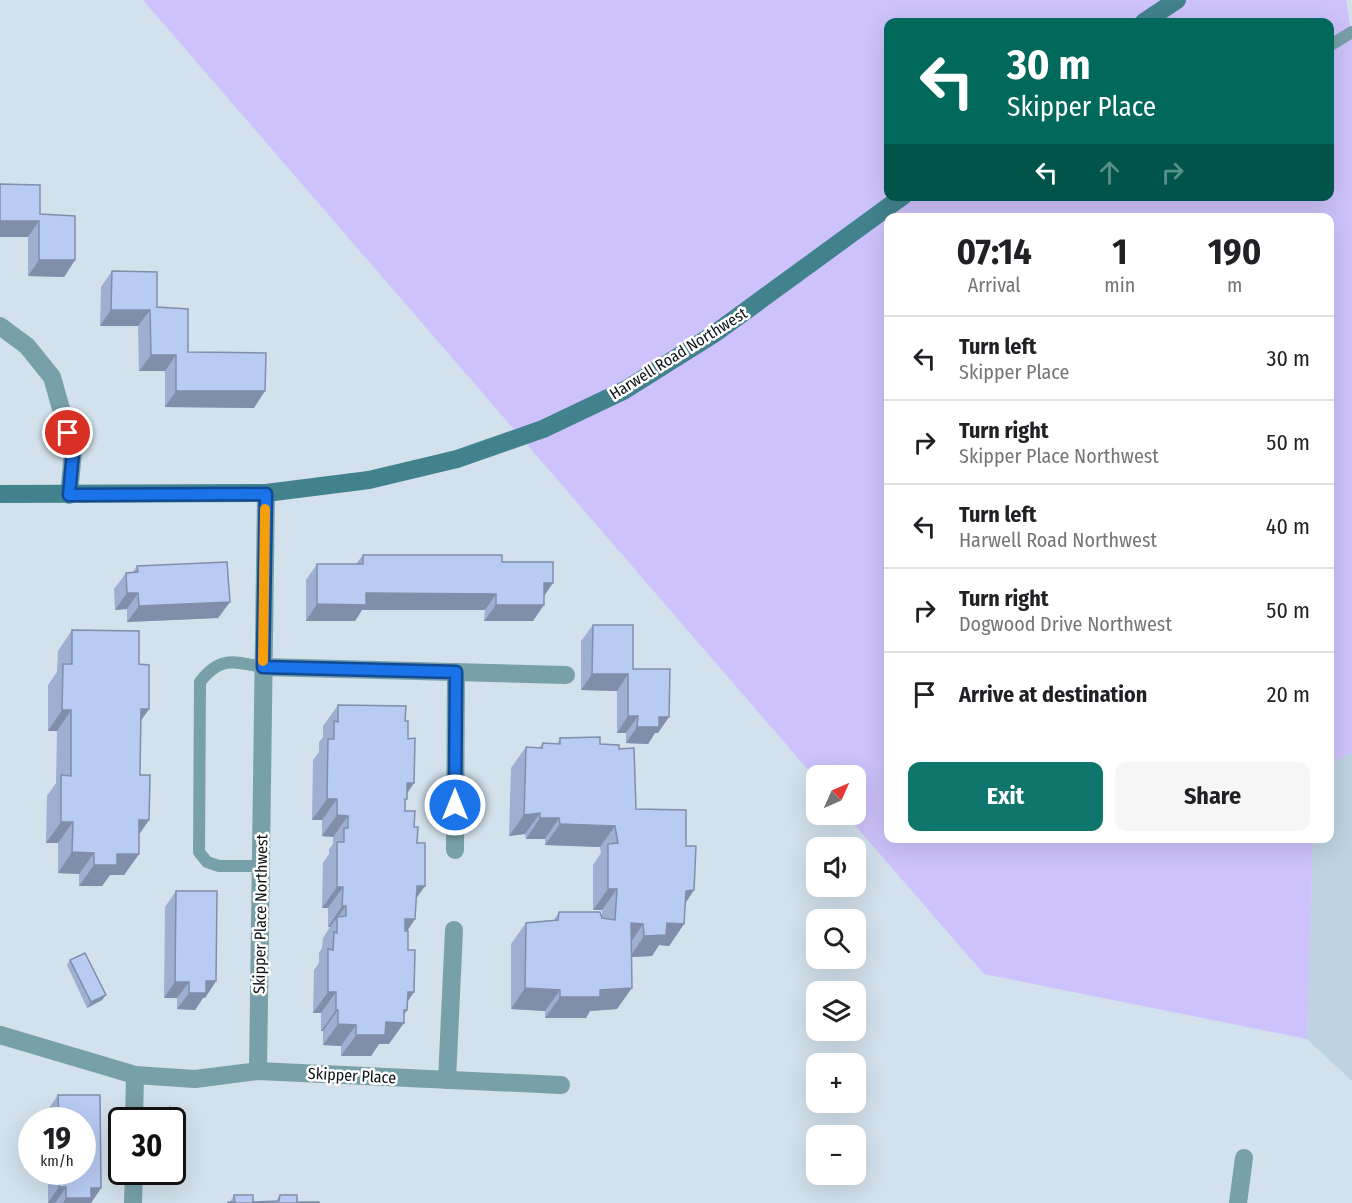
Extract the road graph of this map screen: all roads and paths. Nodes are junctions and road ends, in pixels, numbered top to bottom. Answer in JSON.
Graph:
{"nodes":[{"id":1,"x":1177,"y":0,"type":"edge"},
{"id":2,"x":1150,"y":18,"type":"edge"},
{"id":3,"x":1352,"y":32,"type":"edge"},
{"id":4,"x":1334,"y":43,"type":"edge"},
{"id":5,"x":896,"y":201,"type":"edge"},
{"id":6,"x":0,"y":326,"type":"edge"},
{"id":7,"x":0,"y":494,"type":"edge"},
{"id":8,"x":266,"y":494,"type":"junction"},
{"id":9,"x":69,"y":495,"type":"junction"},
{"id":10,"x":263,"y":667,"type":"junction"},
{"id":11,"x":456,"y":672,"type":"junction"},
{"id":12,"x":566,"y":675,"type":"dead end"},
{"id":13,"x":455,"y":850,"type":"dead end"},
{"id":14,"x":261,"y":866,"type":"junction"},
{"id":15,"x":453,"y":930,"type":"dead end"},
{"id":16,"x":0,"y":1035,"type":"edge"},
{"id":17,"x":258,"y":1071,"type":"junction"},
{"id":18,"x":135,"y":1075,"type":"junction"},
{"id":19,"x":447,"y":1080,"type":"junction"},
{"id":20,"x":561,"y":1085,"type":"dead end"},
{"id":21,"x":134,"y":1107,"type":"edge"},
{"id":22,"x":1244,"y":1158,"type":"dead end"},
{"id":23,"x":134,"y":1185,"type":"edge"},
{"id":24,"x":133,"y":1203,"type":"edge"},
{"id":25,"x":1238,"y":1203,"type":"edge"}],
"edges":[{"from":1,"to":2,"type":"street"},
{"from":3,"to":4,"type":"lane"},
{"from":5,"to":8,"type":"street","name":"Harwell Road Northwest"},
{"from":6,"to":9,"type":"street"},
{"from":7,"to":9,"type":"street","name":"Harwell Road Northwest"},
{"from":8,"to":9,"type":"street","name":"Harwell Road Northwest"},
{"from":8,"to":10,"type":"street","name":"Skipper Place Northwest"},
{"from":10,"to":11,"type":"street"},
{"from":10,"to":14,"type":"street","name":"Skipper Place Northwest"},
{"from":10,"to":14,"type":"lane"},
{"from":11,"to":12,"type":"street"},
{"from":11,"to":13,"type":"street"},
{"from":14,"to":17,"type":"street","name":"Skipper Place Northwest"},
{"from":15,"to":19,"type":"street"},
{"from":16,"to":18,"type":"street"},
{"from":17,"to":18,"type":"street"},
{"from":17,"to":19,"type":"street","name":"Skipper Place"},
{"from":18,"to":21,"type":"street"},
{"from":19,"to":20,"type":"street","name":"Skipper Place"},
{"from":22,"to":25,"type":"street"},
{"from":23,"to":24,"type":"street"}]}
